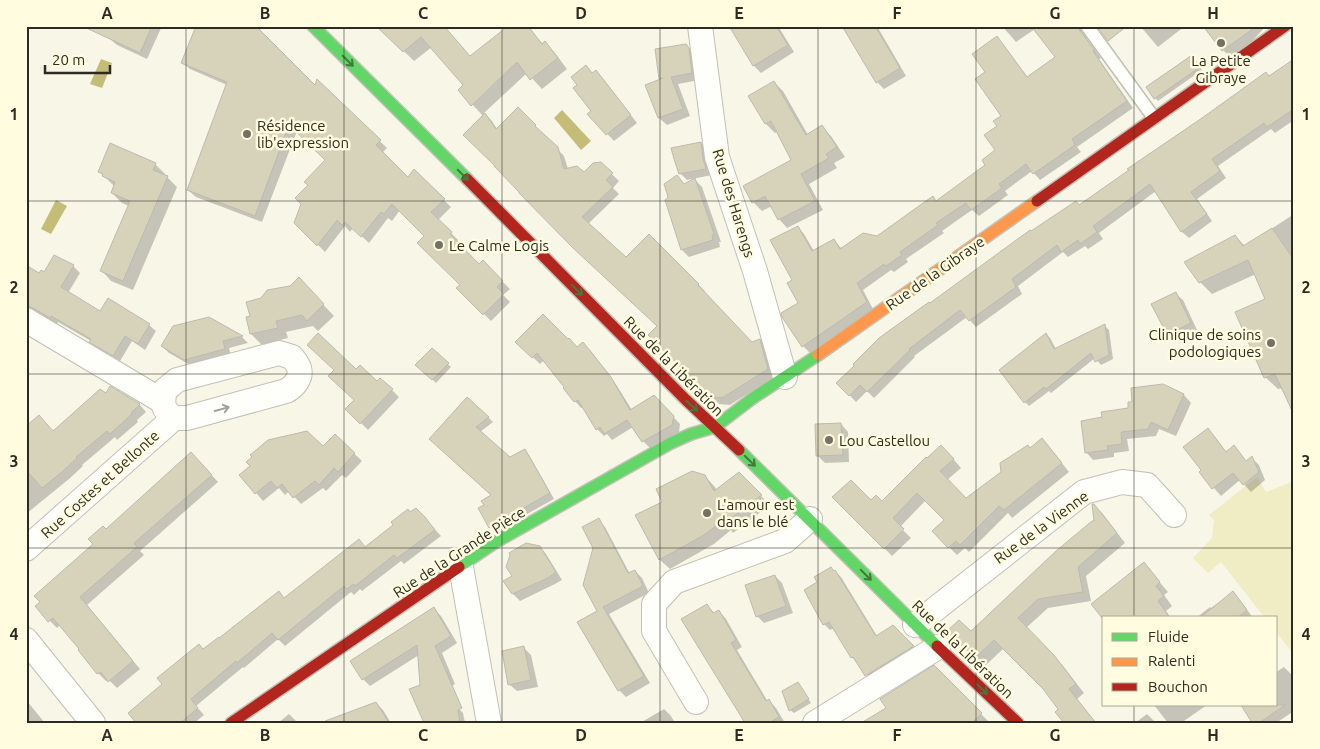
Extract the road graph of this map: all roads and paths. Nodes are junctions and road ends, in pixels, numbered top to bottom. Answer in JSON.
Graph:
{"nodes":[{"id":1,"x":313,"y":26,"type":"edge"},
{"id":2,"x":700,"y":26,"type":"edge"},
{"id":3,"x":1087,"y":26,"type":"edge"},
{"id":4,"x":1285,"y":26,"type":"edge"},
{"id":5,"x":1154,"y":118,"type":"junction"},
{"id":6,"x":26,"y":320,"type":"edge"},
{"id":7,"x":785,"y":377,"type":"junction"},
{"id":8,"x":168,"y":410,"type":"junction"},
{"id":9,"x":715,"y":427,"type":"junction"},
{"id":10,"x":1174,"y":516,"type":"dead end"},
{"id":11,"x":810,"y":519,"type":"junction"},
{"id":12,"x":26,"y":549,"type":"edge"},
{"id":13,"x":461,"y":567,"type":"junction"},
{"id":14,"x":915,"y":625,"type":"junction"},
{"id":15,"x":26,"y":640,"type":"edge"},
{"id":16,"x":938,"y":647,"type":"junction"},
{"id":17,"x":696,"y":702,"type":"dead end"},
{"id":18,"x":93,"y":723,"type":"edge"},
{"id":19,"x":230,"y":723,"type":"edge"},
{"id":20,"x":489,"y":723,"type":"edge"},
{"id":21,"x":815,"y":723,"type":"edge"},
{"id":22,"x":1018,"y":723,"type":"edge"}],
"edges":[{"from":1,"to":9,"type":"street","name":"Rue de la Libération","one_way":true},
{"from":2,"to":7,"type":"street","name":"Rue des Harengs"},
{"from":3,"to":5,"type":"lane"},
{"from":4,"to":5,"type":"street","name":"Rue de la Gibraye"},
{"from":5,"to":7,"type":"street","name":"Rue de la Gibraye"},
{"from":6,"to":8,"type":"street"},
{"from":7,"to":9,"type":"street","name":"Rue de la Gibraye"},
{"from":8,"to":8,"type":"street","name":"Rue Costes et Bellonte","one_way":true},
{"from":8,"to":12,"type":"street","name":"Rue Costes et Bellonte"},
{"from":9,"to":11,"type":"street","name":"Rue de la Libération","one_way":true},
{"from":9,"to":13,"type":"street","name":"Rue de la Grande Pièce"},
{"from":10,"to":14,"type":"street","name":"Rue de la Vienne"},
{"from":11,"to":14,"type":"street","name":"Rue de la Libération","one_way":true},
{"from":11,"to":17,"type":"street"},
{"from":13,"to":19,"type":"street","name":"Rue de la Grande Pièce"},
{"from":13,"to":20,"type":"street"},
{"from":14,"to":16,"type":"street","name":"Rue de la Libération"},
{"from":15,"to":18,"type":"street"},
{"from":16,"to":21,"type":"street"},
{"from":16,"to":22,"type":"street","name":"Rue de la Libération","one_way":true}]}
